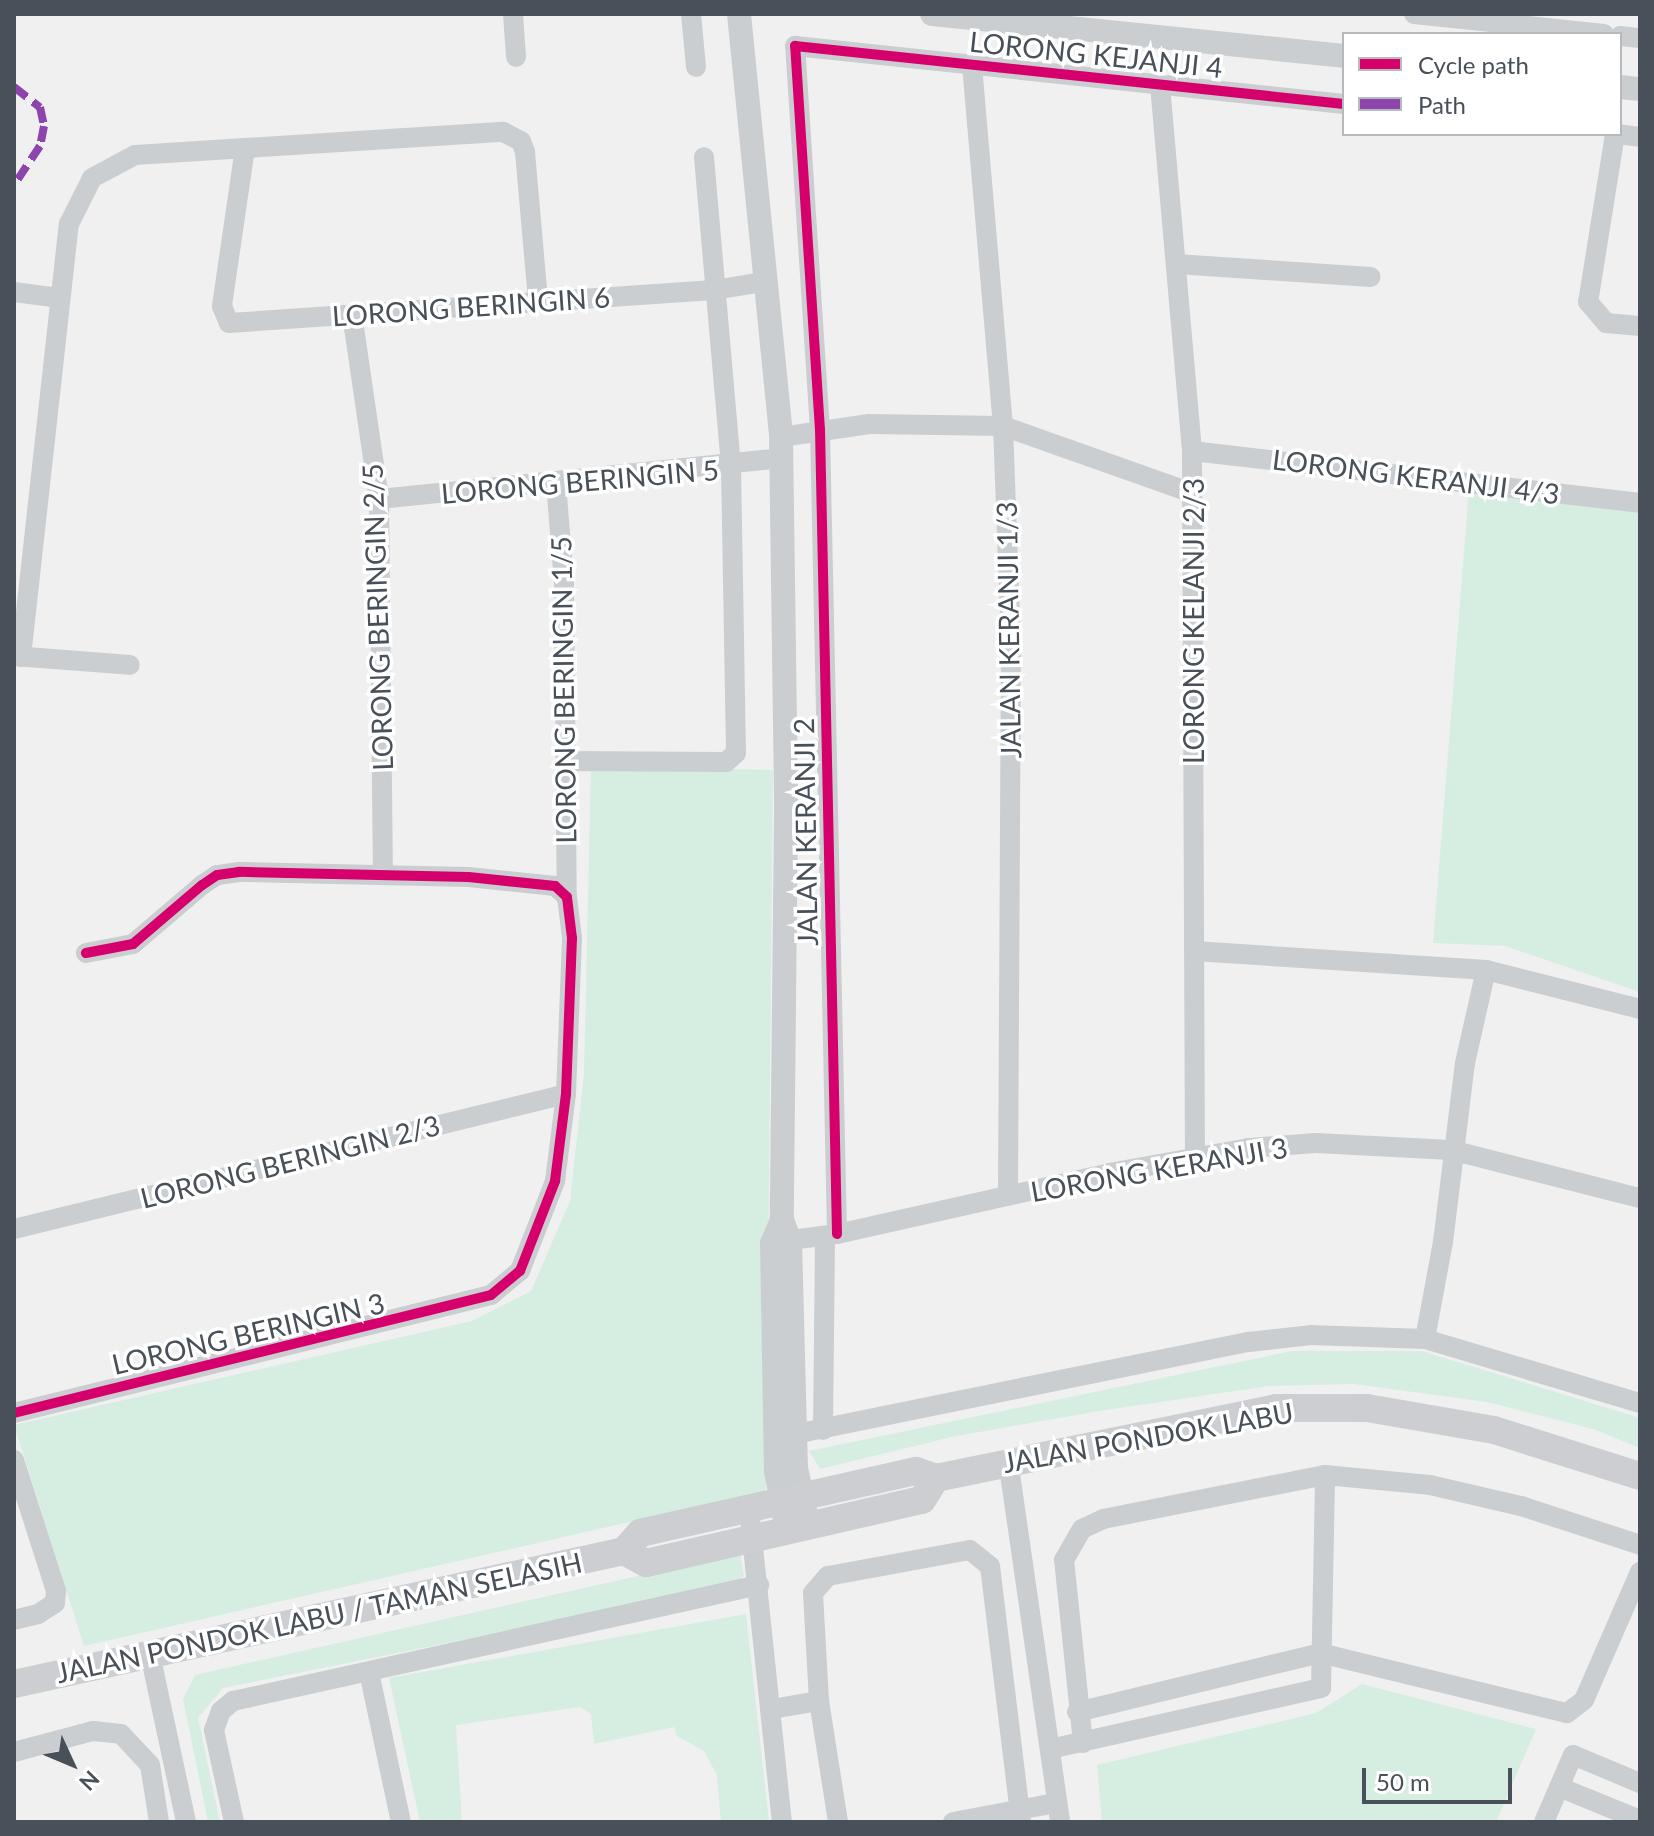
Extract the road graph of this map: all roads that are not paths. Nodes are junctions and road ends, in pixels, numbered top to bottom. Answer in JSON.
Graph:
{"nodes":[{"id":1,"x":513,"y":14,"type":"edge"},
{"id":2,"x":691,"y":14,"type":"edge"},
{"id":3,"x":739,"y":14,"type":"edge"},
{"id":4,"x":932,"y":14,"type":"edge"},
{"id":5,"x":1414,"y":14,"type":"edge"},
{"id":6,"x":1471,"y":16,"type":"edge"},
{"id":7,"x":1589,"y":32,"type":"edge"},
{"id":8,"x":795,"y":46,"type":"joint"},
{"id":9,"x":1342,"y":56,"type":"edge"},
{"id":10,"x":516,"y":57,"type":"dead end"},
{"id":11,"x":972,"y":65,"type":"junction"},
{"id":12,"x":696,"y":67,"type":"dead end"},
{"id":13,"x":1160,"y":85,"type":"junction"},
{"id":14,"x":1342,"y":104,"type":"edge"},
{"id":15,"x":1616,"y":136,"type":"edge"},
{"id":16,"x":245,"y":148,"type":"junction"},
{"id":17,"x":704,"y":157,"type":"dead end"},
{"id":18,"x":1176,"y":264,"type":"junction"},
{"id":19,"x":1371,"y":277,"type":"dead end"},
{"id":20,"x":763,"y":282,"type":"junction"},
{"id":21,"x":714,"y":290,"type":"junction"},
{"id":22,"x":14,"y":292,"type":"edge"},
{"id":23,"x":59,"y":298,"type":"junction"},
{"id":24,"x":538,"y":302,"type":"junction"},
{"id":25,"x":352,"y":314,"type":"junction"},
{"id":26,"x":1640,"y":326,"type":"edge"},
{"id":27,"x":1003,"y":426,"type":"junction"},
{"id":28,"x":820,"y":430,"type":"junction"},
{"id":29,"x":781,"y":448,"type":"junction"},
{"id":30,"x":1192,"y":451,"type":"junction"},
{"id":31,"x":731,"y":466,"type":"junction"},
{"id":32,"x":556,"y":483,"type":"junction"},
{"id":33,"x":1192,"y":493,"type":"junction"},
{"id":34,"x":379,"y":499,"type":"junction"},
{"id":35,"x":1640,"y":503,"type":"edge"},
{"id":36,"x":18,"y":657,"type":"edge"},
{"id":37,"x":130,"y":665,"type":"dead end"},
{"id":38,"x":565,"y":761,"type":"junction"},
{"id":39,"x":383,"y":874,"type":"junction"},
{"id":40,"x":567,"y":897,"type":"junction"},
{"id":41,"x":1194,"y":951,"type":"junction"},
{"id":42,"x":86,"y":953,"type":"dead end"},
{"id":43,"x":1486,"y":970,"type":"junction"},
{"id":44,"x":1640,"y":1009,"type":"edge"},
{"id":45,"x":566,"y":1094,"type":"junction"},
{"id":46,"x":1451,"y":1150,"type":"junction"},
{"id":47,"x":1195,"y":1158,"type":"junction"},
{"id":48,"x":1008,"y":1196,"type":"junction"},
{"id":49,"x":1640,"y":1198,"type":"edge"},
{"id":50,"x":14,"y":1229,"type":"edge"},
{"id":51,"x":782,"y":1234,"type":"junction"},
{"id":52,"x":831,"y":1235,"type":"junction"},
{"id":53,"x":491,"y":1295,"type":"joint"},
{"id":54,"x":1425,"y":1339,"type":"junction"},
{"id":55,"x":1640,"y":1403,"type":"edge"},
{"id":56,"x":14,"y":1413,"type":"edge"},
{"id":57,"x":823,"y":1430,"type":"junction"},
{"id":58,"x":795,"y":1434,"type":"junction"},
{"id":59,"x":14,"y":1460,"type":"edge"},
{"id":60,"x":1008,"y":1460,"type":"junction"},
{"id":61,"x":1325,"y":1475,"type":"junction"},
{"id":62,"x":1640,"y":1476,"type":"edge"},
{"id":63,"x":936,"y":1478,"type":"junction"},
{"id":64,"x":791,"y":1499,"type":"junction"},
{"id":65,"x":749,"y":1509,"type":"junction"},
{"id":66,"x":798,"y":1528,"type":"junction"},
{"id":67,"x":755,"y":1538,"type":"junction"},
{"id":68,"x":1640,"y":1545,"type":"edge"},
{"id":69,"x":624,"y":1551,"type":"junction"},
{"id":70,"x":1640,"y":1572,"type":"edge"},
{"id":71,"x":759,"y":1585,"type":"junction"},
{"id":72,"x":14,"y":1620,"type":"edge"},
{"id":73,"x":1320,"y":1653,"type":"junction"},
{"id":74,"x":150,"y":1654,"type":"junction"},
{"id":75,"x":369,"y":1672,"type":"junction"},
{"id":76,"x":14,"y":1684,"type":"edge"},
{"id":77,"x":819,"y":1701,"type":"junction"},
{"id":78,"x":772,"y":1709,"type":"junction"},
{"id":79,"x":1077,"y":1712,"type":"junction"},
{"id":80,"x":1083,"y":1743,"type":"junction"},
{"id":81,"x":1050,"y":1749,"type":"junction"},
{"id":82,"x":14,"y":1752,"type":"edge"},
{"id":83,"x":1640,"y":1783,"type":"edge"},
{"id":84,"x":1559,"y":1787,"type":"junction"},
{"id":85,"x":1058,"y":1812,"type":"edge"},
{"id":86,"x":1020,"y":1816,"type":"edge"},
{"id":87,"x":1640,"y":1820,"type":"edge"},
{"id":88,"x":159,"y":1822,"type":"edge"},
{"id":89,"x":186,"y":1822,"type":"edge"},
{"id":90,"x":234,"y":1822,"type":"edge"},
{"id":91,"x":401,"y":1822,"type":"edge"},
{"id":92,"x":782,"y":1822,"type":"edge"},
{"id":93,"x":838,"y":1822,"type":"edge"},
{"id":94,"x":953,"y":1822,"type":"edge"},
{"id":95,"x":1544,"y":1822,"type":"edge"}],
"edges":[{"from":1,"to":10,"type":"street"},
{"from":2,"to":12,"type":"street"},
{"from":3,"to":20,"type":"street"},
{"from":4,"to":9,"type":"street"},
{"from":5,"to":6,"type":"street"},
{"from":6,"to":7,"type":"street"},
{"from":8,"to":11,"type":"street","name":"LORONG KEJANJI 4"},
{"from":8,"to":28,"type":"street","name":"JALAN KERANJI 2"},
{"from":11,"to":13,"type":"street","name":"LORONG KEJANJI 4"},
{"from":11,"to":27,"type":"street","name":"JALAN KERANJI 1/3"},
{"from":13,"to":14,"type":"street","name":"LORONG KEJANJI 4"},
{"from":13,"to":18,"type":"street","name":"LORONG KELANJI 2/3"},
{"from":15,"to":26,"type":"street"},
{"from":16,"to":23,"type":"street"},
{"from":16,"to":24,"type":"street"},
{"from":16,"to":25,"type":"street","name":"LORONG BERINGIN 6"},
{"from":17,"to":21,"type":"street"},
{"from":18,"to":19,"type":"street"},
{"from":18,"to":30,"type":"street","name":"LORONG KELANJI 2/3"},
{"from":20,"to":21,"type":"street","name":"LORONG BERINGIN 6"},
{"from":20,"to":29,"type":"street"},
{"from":21,"to":24,"type":"street","name":"LORONG BERINGIN 6"},
{"from":21,"to":31,"type":"street"},
{"from":22,"to":23,"type":"street"},
{"from":23,"to":36,"type":"street"},
{"from":24,"to":25,"type":"street","name":"LORONG BERINGIN 6"},
{"from":25,"to":34,"type":"street","name":"LORONG BERINGIN 2/5"},
{"from":27,"to":28,"type":"street","name":"LORONG BERINGIN 5"},
{"from":27,"to":33,"type":"street","name":"LORONG BERINGIN 5"},
{"from":27,"to":48,"type":"street","name":"JALAN KERANJI 1/3"},
{"from":28,"to":29,"type":"street","name":"LORONG BERINGIN 5"},
{"from":28,"to":52,"type":"street","name":"JALAN KERANJI 2"},
{"from":29,"to":31,"type":"street","name":"LORONG BERINGIN 5"},
{"from":29,"to":51,"type":"street"},
{"from":30,"to":33,"type":"street","name":"LORONG KELANJI 2/3"},
{"from":30,"to":35,"type":"street","name":"LORONG KERANJI 4/3"},
{"from":31,"to":32,"type":"street","name":"LORONG BERINGIN 5"},
{"from":31,"to":38,"type":"street"},
{"from":32,"to":34,"type":"street","name":"LORONG BERINGIN 5"},
{"from":32,"to":38,"type":"street","name":"LORONG BERINGIN 1/5"},
{"from":33,"to":41,"type":"street","name":"LORONG KELANJI 2/3"},
{"from":34,"to":39,"type":"street","name":"LORONG BERINGIN 2/5"},
{"from":36,"to":37,"type":"street"},
{"from":38,"to":40,"type":"street","name":"LORONG BERINGIN 1/5"},
{"from":39,"to":40,"type":"street"},
{"from":39,"to":42,"type":"street"},
{"from":40,"to":45,"type":"street","name":"LORONG BERINGIN 1/5"},
{"from":41,"to":43,"type":"street"},
{"from":41,"to":47,"type":"street","name":"LORONG KELANJI 2/3"},
{"from":43,"to":44,"type":"street"},
{"from":43,"to":46,"type":"street"},
{"from":45,"to":50,"type":"street","name":"LORONG BERINGIN 2/3"},
{"from":45,"to":53,"type":"street","name":"LORONG BERINGIN 1/5"},
{"from":46,"to":47,"type":"street","name":"LORONG KERANJI 3"},
{"from":46,"to":49,"type":"street","name":"LORONG KERANJI 3"},
{"from":46,"to":54,"type":"street"},
{"from":47,"to":48,"type":"street","name":"LORONG KERANJI 3"},
{"from":48,"to":52,"type":"street","name":"LORONG KERANJI 3"},
{"from":51,"to":52,"type":"street","name":"LORONG KERANJI 3"},
{"from":51,"to":58,"type":"street"},
{"from":51,"to":64,"type":"street"},
{"from":52,"to":57,"type":"street","name":"JALAN KERANJI 2"},
{"from":53,"to":56,"type":"street","name":"LORONG BERINGIN 3"},
{"from":54,"to":55,"type":"street"},
{"from":54,"to":57,"type":"street"},
{"from":57,"to":58,"type":"street"},
{"from":58,"to":64,"type":"street"},
{"from":59,"to":72,"type":"street"},
{"from":60,"to":62,"type":"main road","name":"JALAN PONDOK LABU"},
{"from":60,"to":63,"type":"main road","name":"JALAN PONDOK LABU"},
{"from":60,"to":81,"type":"street"},
{"from":61,"to":68,"type":"street"},
{"from":61,"to":73,"type":"street"},
{"from":61,"to":79,"type":"street"},
{"from":63,"to":64,"type":"main road","name":"JALAN PONDOK LABU"},
{"from":63,"to":66,"type":"main road","name":"JALAN PONDOK LABU"},
{"from":64,"to":65,"type":"main road","name":"JALAN PONDOK LABU"},
{"from":64,"to":66,"type":"street"},
{"from":65,"to":67,"type":"street"},
{"from":65,"to":69,"type":"main road","name":"JALAN PONDOK LABU"},
{"from":66,"to":67,"type":"main road","name":"JALAN PONDOK LABU"},
{"from":67,"to":69,"type":"main road","name":"JALAN PONDOK LABU"},
{"from":67,"to":71,"type":"street"},
{"from":69,"to":74,"type":"main road","name":"JALAN PONDOK LABU / TAMAN SELASIH"},
{"from":70,"to":73,"type":"street"},
{"from":71,"to":75,"type":"street"},
{"from":71,"to":78,"type":"street"},
{"from":73,"to":79,"type":"street"},
{"from":73,"to":80,"type":"street"},
{"from":74,"to":76,"type":"main road","name":"JALAN PONDOK LABU / TAMAN SELASIH"},
{"from":74,"to":89,"type":"street"},
{"from":75,"to":90,"type":"street"},
{"from":75,"to":91,"type":"street"},
{"from":77,"to":78,"type":"street"},
{"from":77,"to":86,"type":"street"},
{"from":77,"to":93,"type":"street"},
{"from":78,"to":92,"type":"street"},
{"from":79,"to":80,"type":"street"},
{"from":80,"to":81,"type":"street"},
{"from":81,"to":85,"type":"street"},
{"from":82,"to":88,"type":"street"},
{"from":83,"to":84,"type":"street"},
{"from":84,"to":87,"type":"street"},
{"from":84,"to":95,"type":"street"},
{"from":85,"to":86,"type":"street"},
{"from":86,"to":94,"type":"street"}]}
